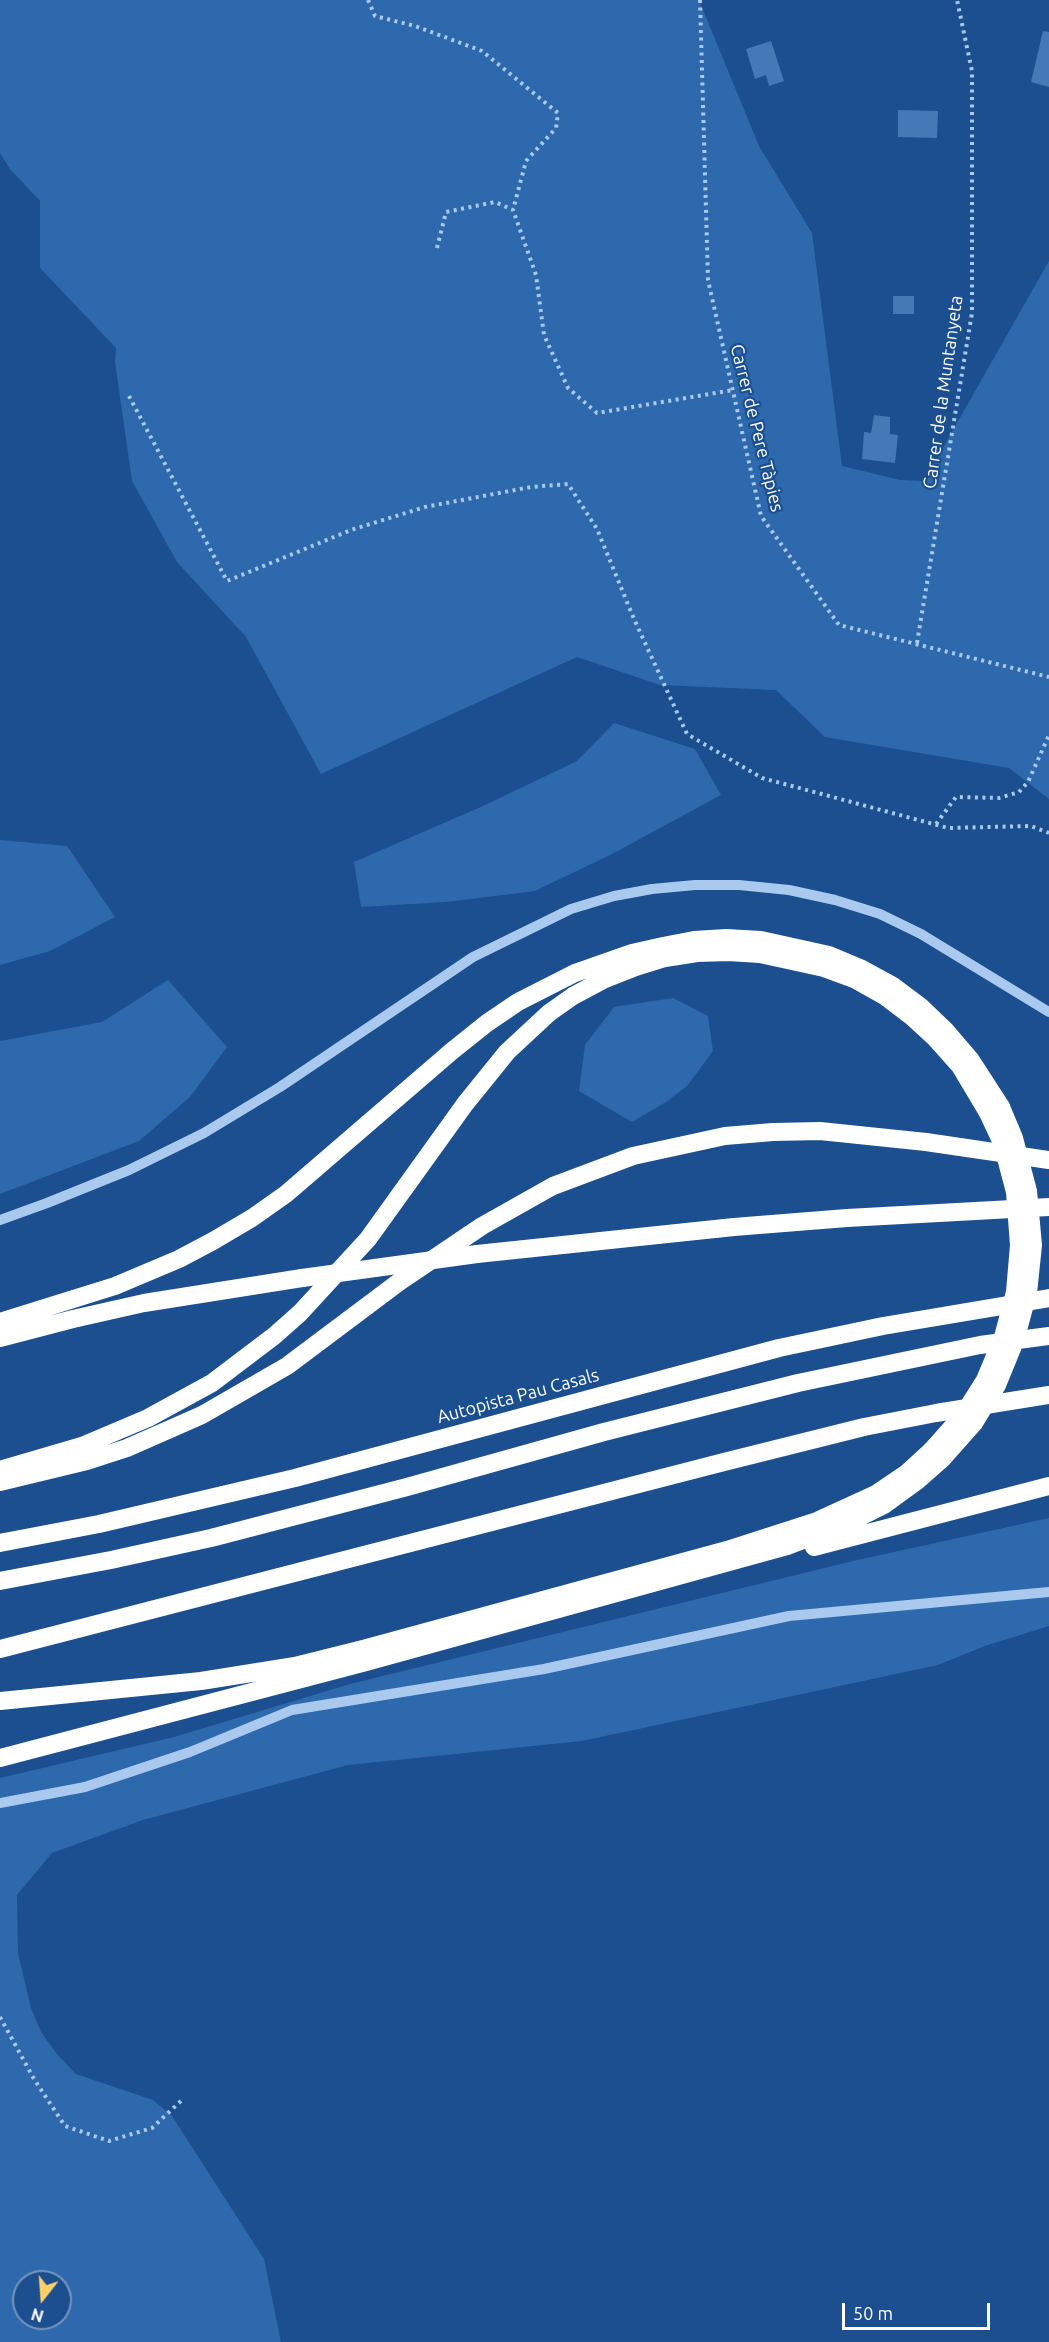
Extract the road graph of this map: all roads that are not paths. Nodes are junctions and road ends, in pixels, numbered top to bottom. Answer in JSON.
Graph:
{"nodes":[{"id":1,"x":1049,"y":1012,"type":"edge"},
{"id":2,"x":994,"y":1110,"type":"junction"},
{"id":3,"x":1049,"y":1160,"type":"edge"},
{"id":4,"x":1049,"y":1206,"type":"edge"},
{"id":5,"x":0,"y":1220,"type":"edge"},
{"id":6,"x":1049,"y":1298,"type":"edge"},
{"id":7,"x":0,"y":1322,"type":"edge"},
{"id":8,"x":1049,"y":1336,"type":"edge"},
{"id":9,"x":0,"y":1338,"type":"edge"},
{"id":10,"x":1049,"y":1395,"type":"edge"},
{"id":11,"x":937,"y":1455,"type":"junction"},
{"id":12,"x":0,"y":1470,"type":"edge"},
{"id":13,"x":0,"y":1482,"type":"edge"},
{"id":14,"x":1049,"y":1486,"type":"edge"},
{"id":15,"x":0,"y":1543,"type":"edge"},
{"id":16,"x":0,"y":1581,"type":"edge"},
{"id":17,"x":640,"y":1587,"type":"junction"},
{"id":18,"x":1049,"y":1592,"type":"edge"},
{"id":19,"x":0,"y":1649,"type":"edge"},
{"id":20,"x":0,"y":1701,"type":"edge"},
{"id":21,"x":0,"y":1758,"type":"edge"},
{"id":22,"x":0,"y":1803,"type":"edge"}],
"edges":[{"from":1,"to":5,"type":"street"},
{"from":2,"to":7,"type":"highway"},
{"from":2,"to":11,"type":"highway","bridge":true},
{"from":2,"to":12,"type":"highway"},
{"from":3,"to":13,"type":"highway"},
{"from":4,"to":9,"type":"highway","bridge":true},
{"from":6,"to":15,"type":"highway","name":"Autopista Pau Casals"},
{"from":8,"to":16,"type":"highway"},
{"from":10,"to":19,"type":"highway"},
{"from":11,"to":17,"type":"highway"},
{"from":11,"to":20,"type":"highway"},
{"from":14,"to":17,"type":"highway"},
{"from":17,"to":21,"type":"highway"},
{"from":18,"to":22,"type":"street"}]}
